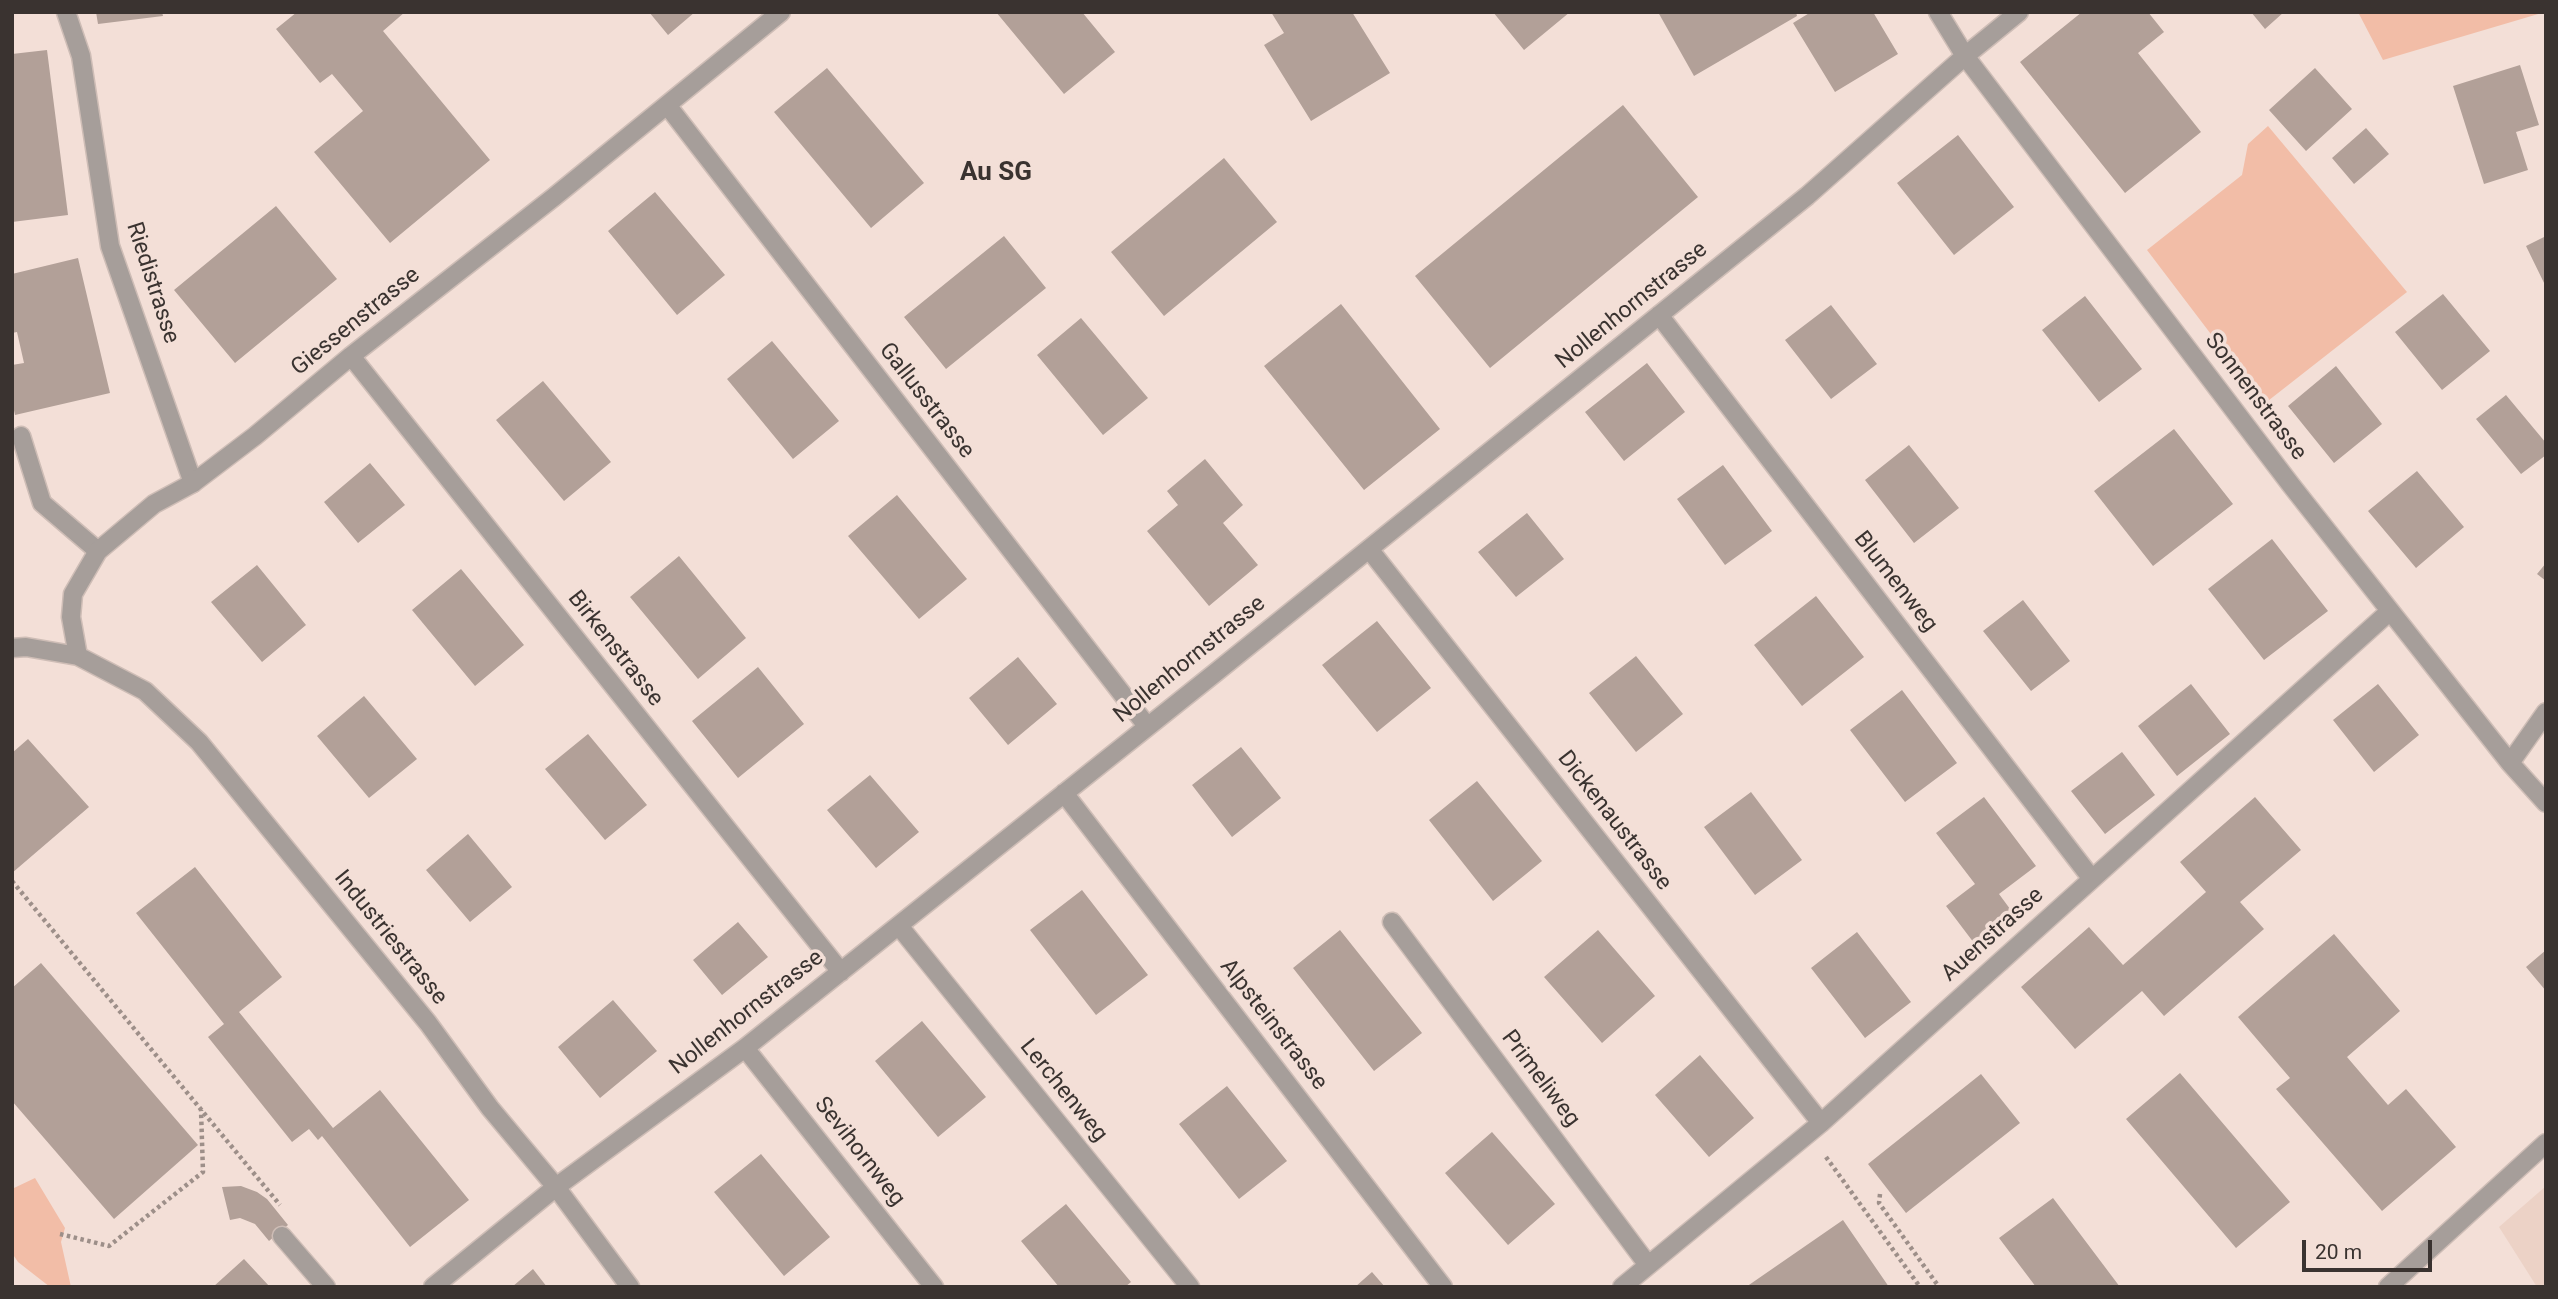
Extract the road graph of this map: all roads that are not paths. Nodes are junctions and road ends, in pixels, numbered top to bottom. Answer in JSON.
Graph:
{"nodes":[{"id":1,"x":66,"y":12,"type":"edge"},
{"id":2,"x":781,"y":12,"type":"edge"},
{"id":3,"x":1938,"y":12,"type":"edge"},
{"id":4,"x":2019,"y":12,"type":"edge"},
{"id":5,"x":1965,"y":56,"type":"junction"},
{"id":6,"x":667,"y":105,"type":"junction"},
{"id":7,"x":1659,"y":316,"type":"junction"},
{"id":8,"x":351,"y":356,"type":"junction"},
{"id":9,"x":21,"y":436,"type":"dead end"},
{"id":10,"x":193,"y":482,"type":"junction"},
{"id":11,"x":1369,"y":549,"type":"junction"},
{"id":12,"x":98,"y":551,"type":"junction"},
{"id":13,"x":2389,"y":612,"type":"junction"},
{"id":14,"x":12,"y":648,"type":"edge"},
{"id":15,"x":78,"y":656,"type":"junction"},
{"id":16,"x":2546,"y":712,"type":"edge"},
{"id":17,"x":1147,"y":726,"type":"junction"},
{"id":18,"x":2510,"y":763,"type":"junction"},
{"id":19,"x":1064,"y":793,"type":"junction"},
{"id":20,"x":2546,"y":803,"type":"edge"},
{"id":21,"x":2092,"y":879,"type":"junction"},
{"id":22,"x":1392,"y":922,"type":"dead end"},
{"id":23,"x":899,"y":926,"type":"junction"},
{"id":24,"x":841,"y":972,"type":"junction"},
{"id":25,"x":745,"y":1048,"type":"junction"},
{"id":26,"x":1815,"y":1128,"type":"junction"},
{"id":27,"x":2546,"y":1143,"type":"edge"},
{"id":28,"x":556,"y":1186,"type":"junction"},
{"id":29,"x":282,"y":1236,"type":"dead end"},
{"id":30,"x":1648,"y":1265,"type":"junction"},
{"id":31,"x":326,"y":1287,"type":"edge"},
{"id":32,"x":433,"y":1287,"type":"edge"},
{"id":33,"x":630,"y":1287,"type":"edge"},
{"id":34,"x":934,"y":1287,"type":"edge"},
{"id":35,"x":1190,"y":1287,"type":"edge"},
{"id":36,"x":1443,"y":1287,"type":"edge"},
{"id":37,"x":1622,"y":1287,"type":"edge"},
{"id":38,"x":2388,"y":1287,"type":"edge"}],
"edges":[{"from":1,"to":10,"type":"street","name":"Riedistrasse"},
{"from":2,"to":6,"type":"street","name":"Giessenstrasse"},
{"from":3,"to":5,"type":"street","name":"Sonnenstrasse"},
{"from":4,"to":5,"type":"street","name":"Nollenhornstrasse"},
{"from":5,"to":7,"type":"street","name":"Nollenhornstrasse"},
{"from":5,"to":13,"type":"street","name":"Sonnenstrasse"},
{"from":6,"to":8,"type":"street","name":"Giessenstrasse"},
{"from":6,"to":17,"type":"street","name":"Gallusstrasse"},
{"from":7,"to":11,"type":"street","name":"Nollenhornstrasse"},
{"from":7,"to":21,"type":"street","name":"Blumenweg"},
{"from":8,"to":10,"type":"street","name":"Giessenstrasse"},
{"from":8,"to":24,"type":"street","name":"Birkenstrasse"},
{"from":9,"to":12,"type":"street"},
{"from":10,"to":12,"type":"street","name":"Giessenstrasse"},
{"from":11,"to":17,"type":"street","name":"Nollenhornstrasse"},
{"from":11,"to":26,"type":"street","name":"Dickenaustrasse"},
{"from":12,"to":15,"type":"street","name":"Giessenstrasse"},
{"from":13,"to":18,"type":"street","name":"Sonnenstrasse"},
{"from":13,"to":21,"type":"street","name":"Auenstrasse"},
{"from":14,"to":15,"type":"street"},
{"from":15,"to":28,"type":"street","name":"Industriestrasse"},
{"from":16,"to":18,"type":"street"},
{"from":17,"to":19,"type":"street","name":"Nollenhornstrasse"},
{"from":18,"to":20,"type":"street","name":"Sonnenstrasse"},
{"from":19,"to":23,"type":"street","name":"Nollenhornstrasse"},
{"from":19,"to":36,"type":"street","name":"Alpsteinstrasse"},
{"from":21,"to":26,"type":"street","name":"Auenstrasse"},
{"from":22,"to":30,"type":"street","name":"Primeliweg"},
{"from":23,"to":24,"type":"street","name":"Nollenhornstrasse"},
{"from":23,"to":35,"type":"street","name":"Lerchenweg"},
{"from":24,"to":25,"type":"street","name":"Nollenhornstrasse"},
{"from":25,"to":28,"type":"street","name":"Nollenhornstrasse"},
{"from":25,"to":34,"type":"street","name":"Sevihornweg"},
{"from":26,"to":30,"type":"street","name":"Auenstrasse"},
{"from":27,"to":38,"type":"street"},
{"from":28,"to":32,"type":"street","name":"Nollenhornstrasse"},
{"from":28,"to":33,"type":"street","name":"Industriestrasse"},
{"from":29,"to":31,"type":"street"},
{"from":30,"to":37,"type":"street","name":"Auenstrasse"}]}
